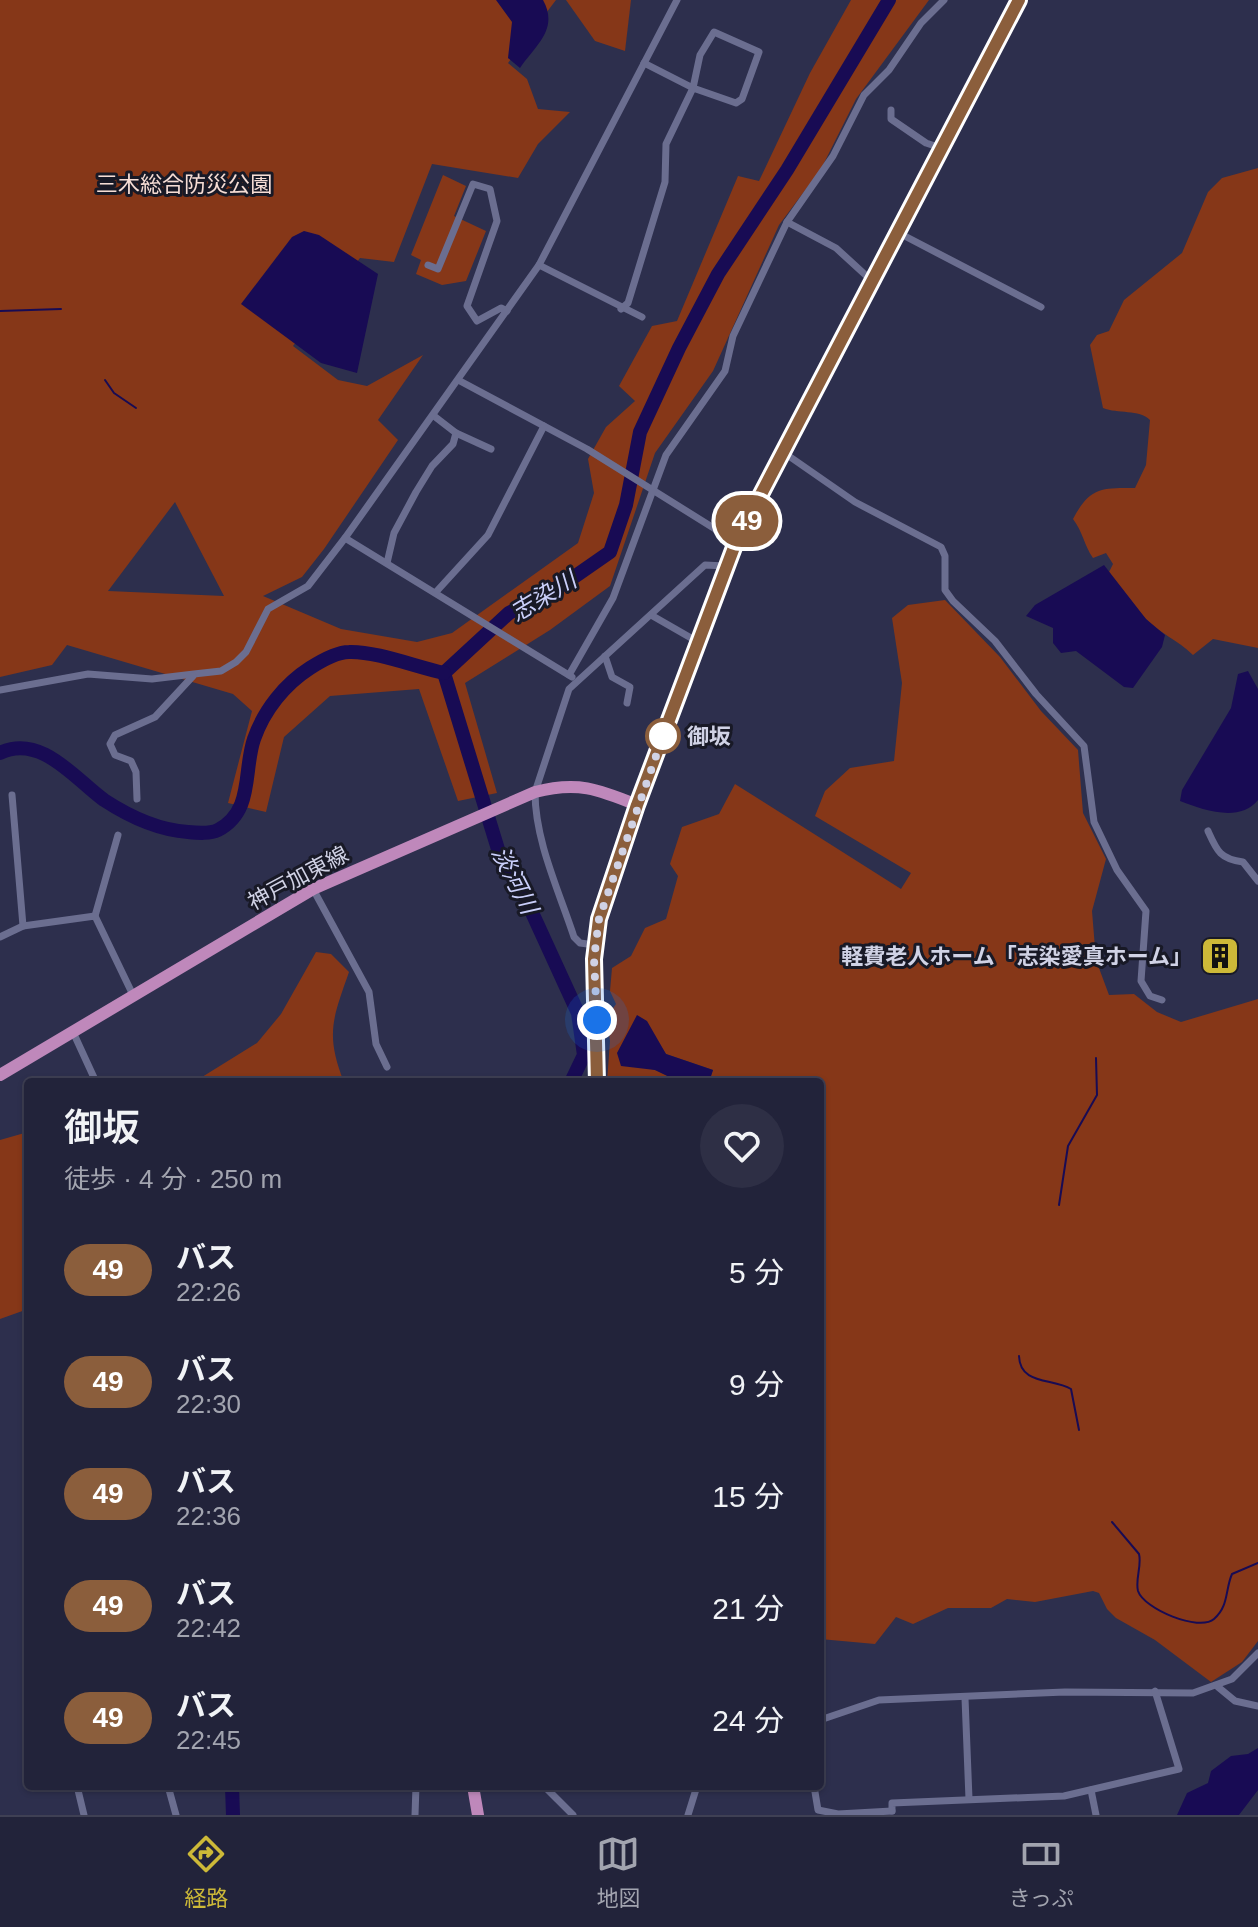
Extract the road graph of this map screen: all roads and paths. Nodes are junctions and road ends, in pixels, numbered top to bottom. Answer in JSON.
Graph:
{"nodes":[{"id":1,"x":677,"y":0,"type":"edge"},
{"id":2,"x":944,"y":0,"type":"edge"},
{"id":3,"x":1019,"y":0,"type":"edge"},
{"id":4,"x":644,"y":63,"type":"junction"},
{"id":5,"x":693,"y":88,"type":"junction"},
{"id":6,"x":891,"y":110,"type":"dead end"},
{"id":7,"x":941,"y":148,"type":"junction"},
{"id":8,"x":787,"y":222,"type":"junction"},
{"id":9,"x":897,"y":232,"type":"junction"},
{"id":10,"x":428,"y":265,"type":"dead end"},
{"id":11,"x":539,"y":265,"type":"junction"},
{"id":12,"x":872,"y":281,"type":"junction"},
{"id":13,"x":1041,"y":307,"type":"dead end"},
{"id":14,"x":621,"y":309,"type":"junction"},
{"id":15,"x":507,"y":311,"type":"junction"},
{"id":16,"x":642,"y":317,"type":"dead end"},
{"id":17,"x":460,"y":381,"type":"junction"},
{"id":18,"x":434,"y":416,"type":"junction"},
{"id":19,"x":544,"y":426,"type":"junction"},
{"id":20,"x":456,"y":433,"type":"junction"},
{"id":21,"x":491,"y":449,"type":"dead end"},
{"id":22,"x":783,"y":452,"type":"junction"},
{"id":23,"x":653,"y":488,"type":"junction"},
{"id":24,"x":345,"y":538,"type":"junction"},
{"id":25,"x":736,"y":542,"type":"junction"},
{"id":26,"x":387,"y":563,"type":"junction"},
{"id":27,"x":725,"y":566,"type":"junction"},
{"id":28,"x":436,"y":592,"type":"junction"},
{"id":29,"x":651,"y":615,"type":"junction"},
{"id":30,"x":698,"y":642,"type":"junction"},
{"id":31,"x":605,"y":656,"type":"junction"},
{"id":32,"x":194,"y":674,"type":"junction"},
{"id":33,"x":569,"y":675,"type":"junction"},
{"id":34,"x":577,"y":680,"type":"junction"},
{"id":35,"x":0,"y":690,"type":"edge"},
{"id":36,"x":627,"y":703,"type":"dead end"},
{"id":37,"x":535,"y":792,"type":"junction"},
{"id":38,"x":12,"y":795,"type":"dead end"},
{"id":39,"x":137,"y":799,"type":"dead end"},
{"id":40,"x":637,"y":805,"type":"junction"},
{"id":41,"x":1208,"y":831,"type":"dead end"},
{"id":42,"x":118,"y":835,"type":"dead end"},
{"id":43,"x":1258,"y":881,"type":"edge"},
{"id":44,"x":313,"y":889,"type":"junction"},
{"id":45,"x":95,"y":916,"type":"junction"},
{"id":46,"x":23,"y":926,"type":"junction"},
{"id":47,"x":0,"y":937,"type":"edge"},
{"id":48,"x":595,"y":945,"type":"junction"},
{"id":49,"x":133,"y":995,"type":"junction"},
{"id":50,"x":1162,"y":1000,"type":"dead end"},
{"id":51,"x":73,"y":1032,"type":"junction"},
{"id":52,"x":387,"y":1067,"type":"dead end"},
{"id":53,"x":0,"y":1075,"type":"edge"},
{"id":54,"x":94,"y":1078,"type":"edge"},
{"id":55,"x":597,"y":1078,"type":"edge"},
{"id":56,"x":1258,"y":1653,"type":"edge"},
{"id":57,"x":1218,"y":1687,"type":"junction"},
{"id":58,"x":1155,"y":1691,"type":"junction"},
{"id":59,"x":965,"y":1698,"type":"junction"},
{"id":60,"x":1258,"y":1706,"type":"edge"},
{"id":61,"x":824,"y":1719,"type":"edge"},
{"id":62,"x":78,"y":1790,"type":"edge"},
{"id":63,"x":169,"y":1790,"type":"edge"},
{"id":64,"x":416,"y":1790,"type":"edge"},
{"id":65,"x":474,"y":1790,"type":"edge"},
{"id":66,"x":548,"y":1790,"type":"edge"},
{"id":67,"x":696,"y":1790,"type":"edge"},
{"id":68,"x":815,"y":1790,"type":"edge"},
{"id":69,"x":1091,"y":1790,"type":"junction"},
{"id":70,"x":969,"y":1799,"type":"junction"},
{"id":71,"x":893,"y":1813,"type":"edge"},
{"id":72,"x":84,"y":1815,"type":"edge"},
{"id":73,"x":176,"y":1815,"type":"edge"},
{"id":74,"x":415,"y":1815,"type":"edge"},
{"id":75,"x":478,"y":1815,"type":"edge"},
{"id":76,"x":573,"y":1815,"type":"edge"},
{"id":77,"x":688,"y":1815,"type":"edge"},
{"id":78,"x":1096,"y":1815,"type":"edge"}],
"edges":[{"from":1,"to":4,"type":"street"},
{"from":2,"to":8,"type":"street"},
{"from":3,"to":7,"type":"main road"},
{"from":4,"to":5,"type":"street"},
{"from":4,"to":11,"type":"street"},
{"from":5,"to":5,"type":"street"},
{"from":5,"to":14,"type":"street"},
{"from":6,"to":7,"type":"street"},
{"from":7,"to":9,"type":"main road"},
{"from":8,"to":12,"type":"street"},
{"from":8,"to":23,"type":"street"},
{"from":9,"to":12,"type":"main road"},
{"from":9,"to":13,"type":"street"},
{"from":10,"to":15,"type":"street"},
{"from":11,"to":14,"type":"street"},
{"from":11,"to":15,"type":"street"},
{"from":12,"to":22,"type":"main road"},
{"from":14,"to":16,"type":"street"},
{"from":15,"to":17,"type":"street"},
{"from":17,"to":18,"type":"street"},
{"from":17,"to":19,"type":"street"},
{"from":18,"to":20,"type":"street"},
{"from":18,"to":24,"type":"street"},
{"from":19,"to":23,"type":"street"},
{"from":19,"to":28,"type":"street"},
{"from":20,"to":21,"type":"street"},
{"from":20,"to":26,"type":"street"},
{"from":22,"to":25,"type":"main road"},
{"from":22,"to":50,"type":"street"},
{"from":23,"to":25,"type":"street"},
{"from":23,"to":33,"type":"street"},
{"from":24,"to":26,"type":"street"},
{"from":24,"to":32,"type":"street"},
{"from":25,"to":27,"type":"main road"},
{"from":26,"to":28,"type":"street"},
{"from":27,"to":29,"type":"street"},
{"from":27,"to":30,"type":"main road"},
{"from":28,"to":33,"type":"street"},
{"from":29,"to":30,"type":"street"},
{"from":29,"to":31,"type":"street"},
{"from":30,"to":40,"type":"main road"},
{"from":31,"to":34,"type":"street"},
{"from":31,"to":36,"type":"street"},
{"from":32,"to":35,"type":"street"},
{"from":32,"to":39,"type":"street"},
{"from":33,"to":34,"type":"street"},
{"from":34,"to":37,"type":"street"},
{"from":37,"to":40,"type":"main road","name":"神戸加東線"},
{"from":37,"to":44,"type":"main road","name":"神戸加東線"},
{"from":37,"to":48,"type":"street"},
{"from":38,"to":46,"type":"street"},
{"from":40,"to":48,"type":"main road"},
{"from":41,"to":43,"type":"street"},
{"from":42,"to":45,"type":"street"},
{"from":44,"to":49,"type":"main road","name":"神戸加東線"},
{"from":44,"to":52,"type":"street"},
{"from":45,"to":46,"type":"street"},
{"from":45,"to":49,"type":"street"},
{"from":46,"to":47,"type":"street"},
{"from":48,"to":55,"type":"main road"},
{"from":49,"to":51,"type":"main road","name":"神戸加東線"},
{"from":51,"to":53,"type":"main road","name":"神戸加東線"},
{"from":51,"to":54,"type":"street"},
{"from":56,"to":57,"type":"street"},
{"from":57,"to":58,"type":"street"},
{"from":57,"to":60,"type":"street"},
{"from":58,"to":59,"type":"street"},
{"from":58,"to":69,"type":"street"},
{"from":59,"to":61,"type":"street"},
{"from":59,"to":70,"type":"street"},
{"from":62,"to":72,"type":"street"},
{"from":63,"to":73,"type":"street"},
{"from":64,"to":74,"type":"street"},
{"from":65,"to":75,"type":"main road"},
{"from":66,"to":76,"type":"street"},
{"from":67,"to":77,"type":"street"},
{"from":68,"to":71,"type":"street"},
{"from":69,"to":70,"type":"street"},
{"from":69,"to":78,"type":"street"},
{"from":70,"to":71,"type":"street"}]}
